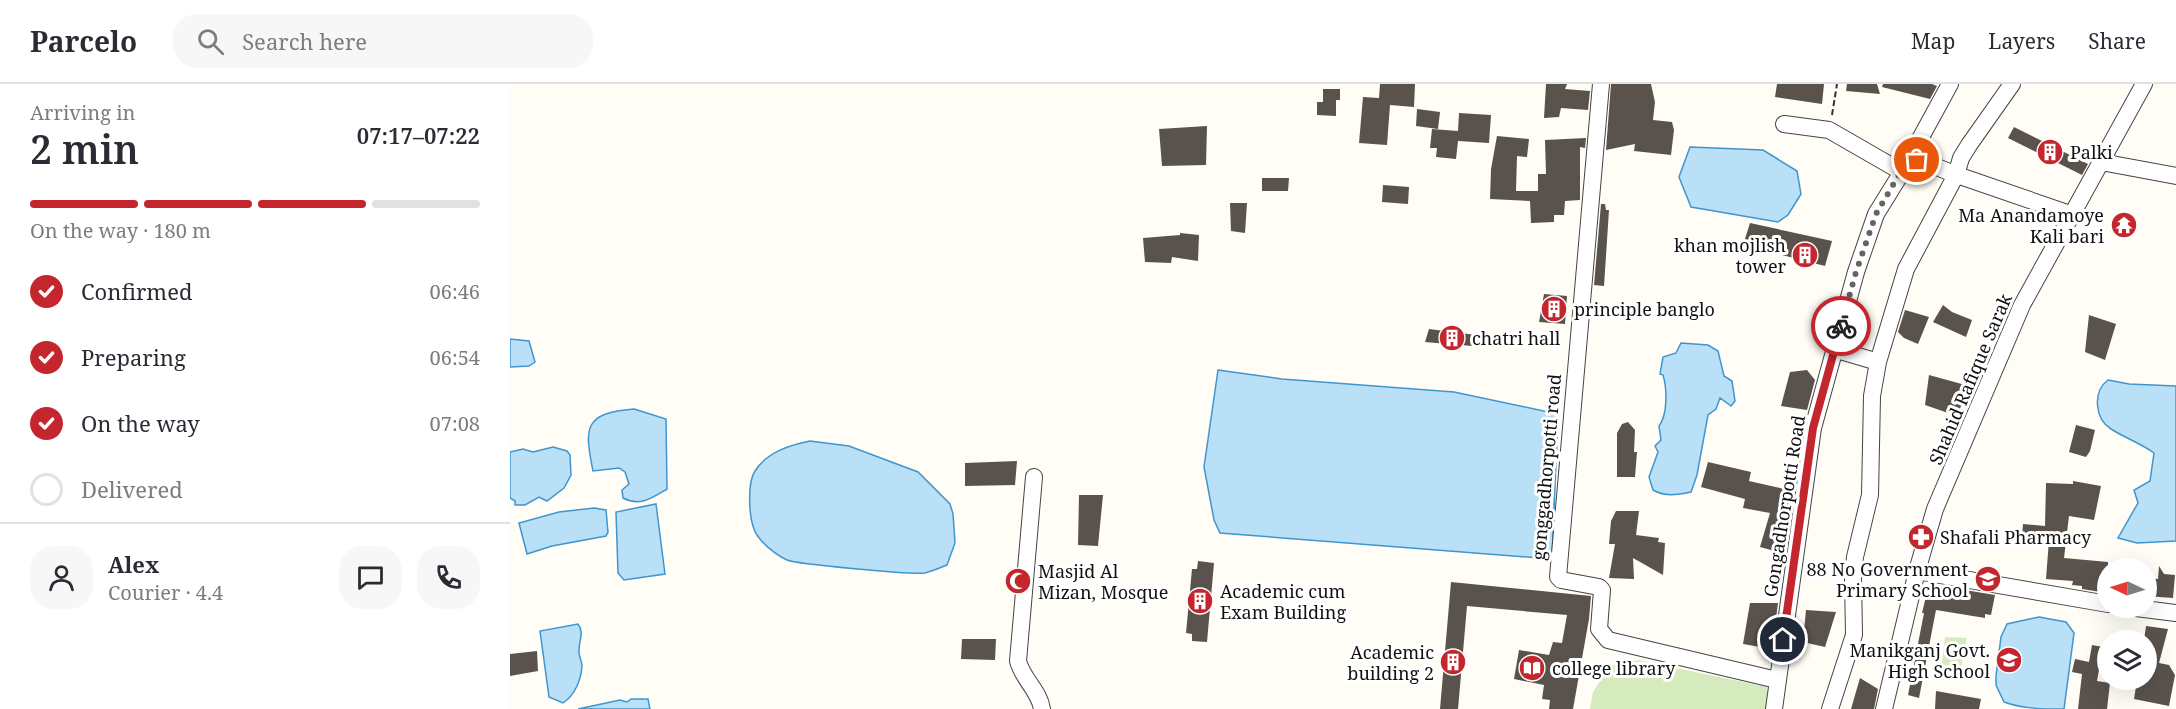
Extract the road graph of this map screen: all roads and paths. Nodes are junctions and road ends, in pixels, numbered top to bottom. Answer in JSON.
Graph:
{"nodes":[{"id":1,"x":1601,"y":84,"type":"edge"},
{"id":2,"x":1837,"y":84,"type":"edge"},
{"id":3,"x":1950,"y":84,"type":"edge"},
{"id":4,"x":2012,"y":84,"type":"edge"},
{"id":5,"x":2144,"y":84,"type":"edge"},
{"id":6,"x":1784,"y":124,"type":"dead end"},
{"id":7,"x":1829,"y":130,"type":"junction"},
{"id":8,"x":1913,"y":158,"type":"junction"},
{"id":9,"x":2101,"y":162,"type":"junction"},
{"id":10,"x":1902,"y":172,"type":"junction"},
{"id":11,"x":1955,"y":174,"type":"junction"},
{"id":12,"x":2176,"y":176,"type":"edge"},
{"id":13,"x":2070,"y":214,"type":"junction"},
{"id":14,"x":1840,"y":351,"type":"junction"},
{"id":15,"x":1876,"y":361,"type":"junction"},
{"id":16,"x":1034,"y":477,"type":"dead end"},
{"id":17,"x":1917,"y":571,"type":"junction"},
{"id":18,"x":2097,"y":602,"type":"edge"},
{"id":19,"x":2157,"y":611,"type":"edge"},
{"id":20,"x":2176,"y":613,"type":"edge"},
{"id":21,"x":1777,"y":680,"type":"junction"},
{"id":22,"x":1042,"y":709,"type":"edge"},
{"id":23,"x":1774,"y":709,"type":"edge"},
{"id":24,"x":1830,"y":709,"type":"edge"},
{"id":25,"x":1884,"y":709,"type":"edge"}],
"edges":[{"from":1,"to":21,"type":"street","name":"gonggadhorpotti road"},
{"from":2,"to":7,"type":"path"},
{"from":3,"to":8,"type":"street","name":"Gongadhorpotti Road"},
{"from":4,"to":11,"type":"street"},
{"from":5,"to":9,"type":"street","name":"Shahid Rafique Sarak"},
{"from":6,"to":7,"type":"street"},
{"from":7,"to":10,"type":"street"},
{"from":8,"to":10,"type":"street","name":"Gongadhorpotti Road"},
{"from":8,"to":11,"type":"street"},
{"from":9,"to":12,"type":"street"},
{"from":9,"to":13,"type":"street","name":"Shahid Rafique Sarak"},
{"from":10,"to":14,"type":"street","name":"Gongadhorpotti Road"},
{"from":11,"to":13,"type":"street"},
{"from":11,"to":15,"type":"street"},
{"from":13,"to":17,"type":"street","name":"Shahid Rafique Sarak"},
{"from":14,"to":15,"type":"street"},
{"from":14,"to":21,"type":"street","name":"Gongadhorpotti Road"},
{"from":15,"to":24,"type":"street"},
{"from":16,"to":22,"type":"street"},
{"from":17,"to":18,"type":"street"},
{"from":17,"to":25,"type":"street","name":"Shahid Rafique Sarak"},
{"from":19,"to":20,"type":"street"},
{"from":21,"to":23,"type":"street","name":"Gongadhorpotti Road"}]}
